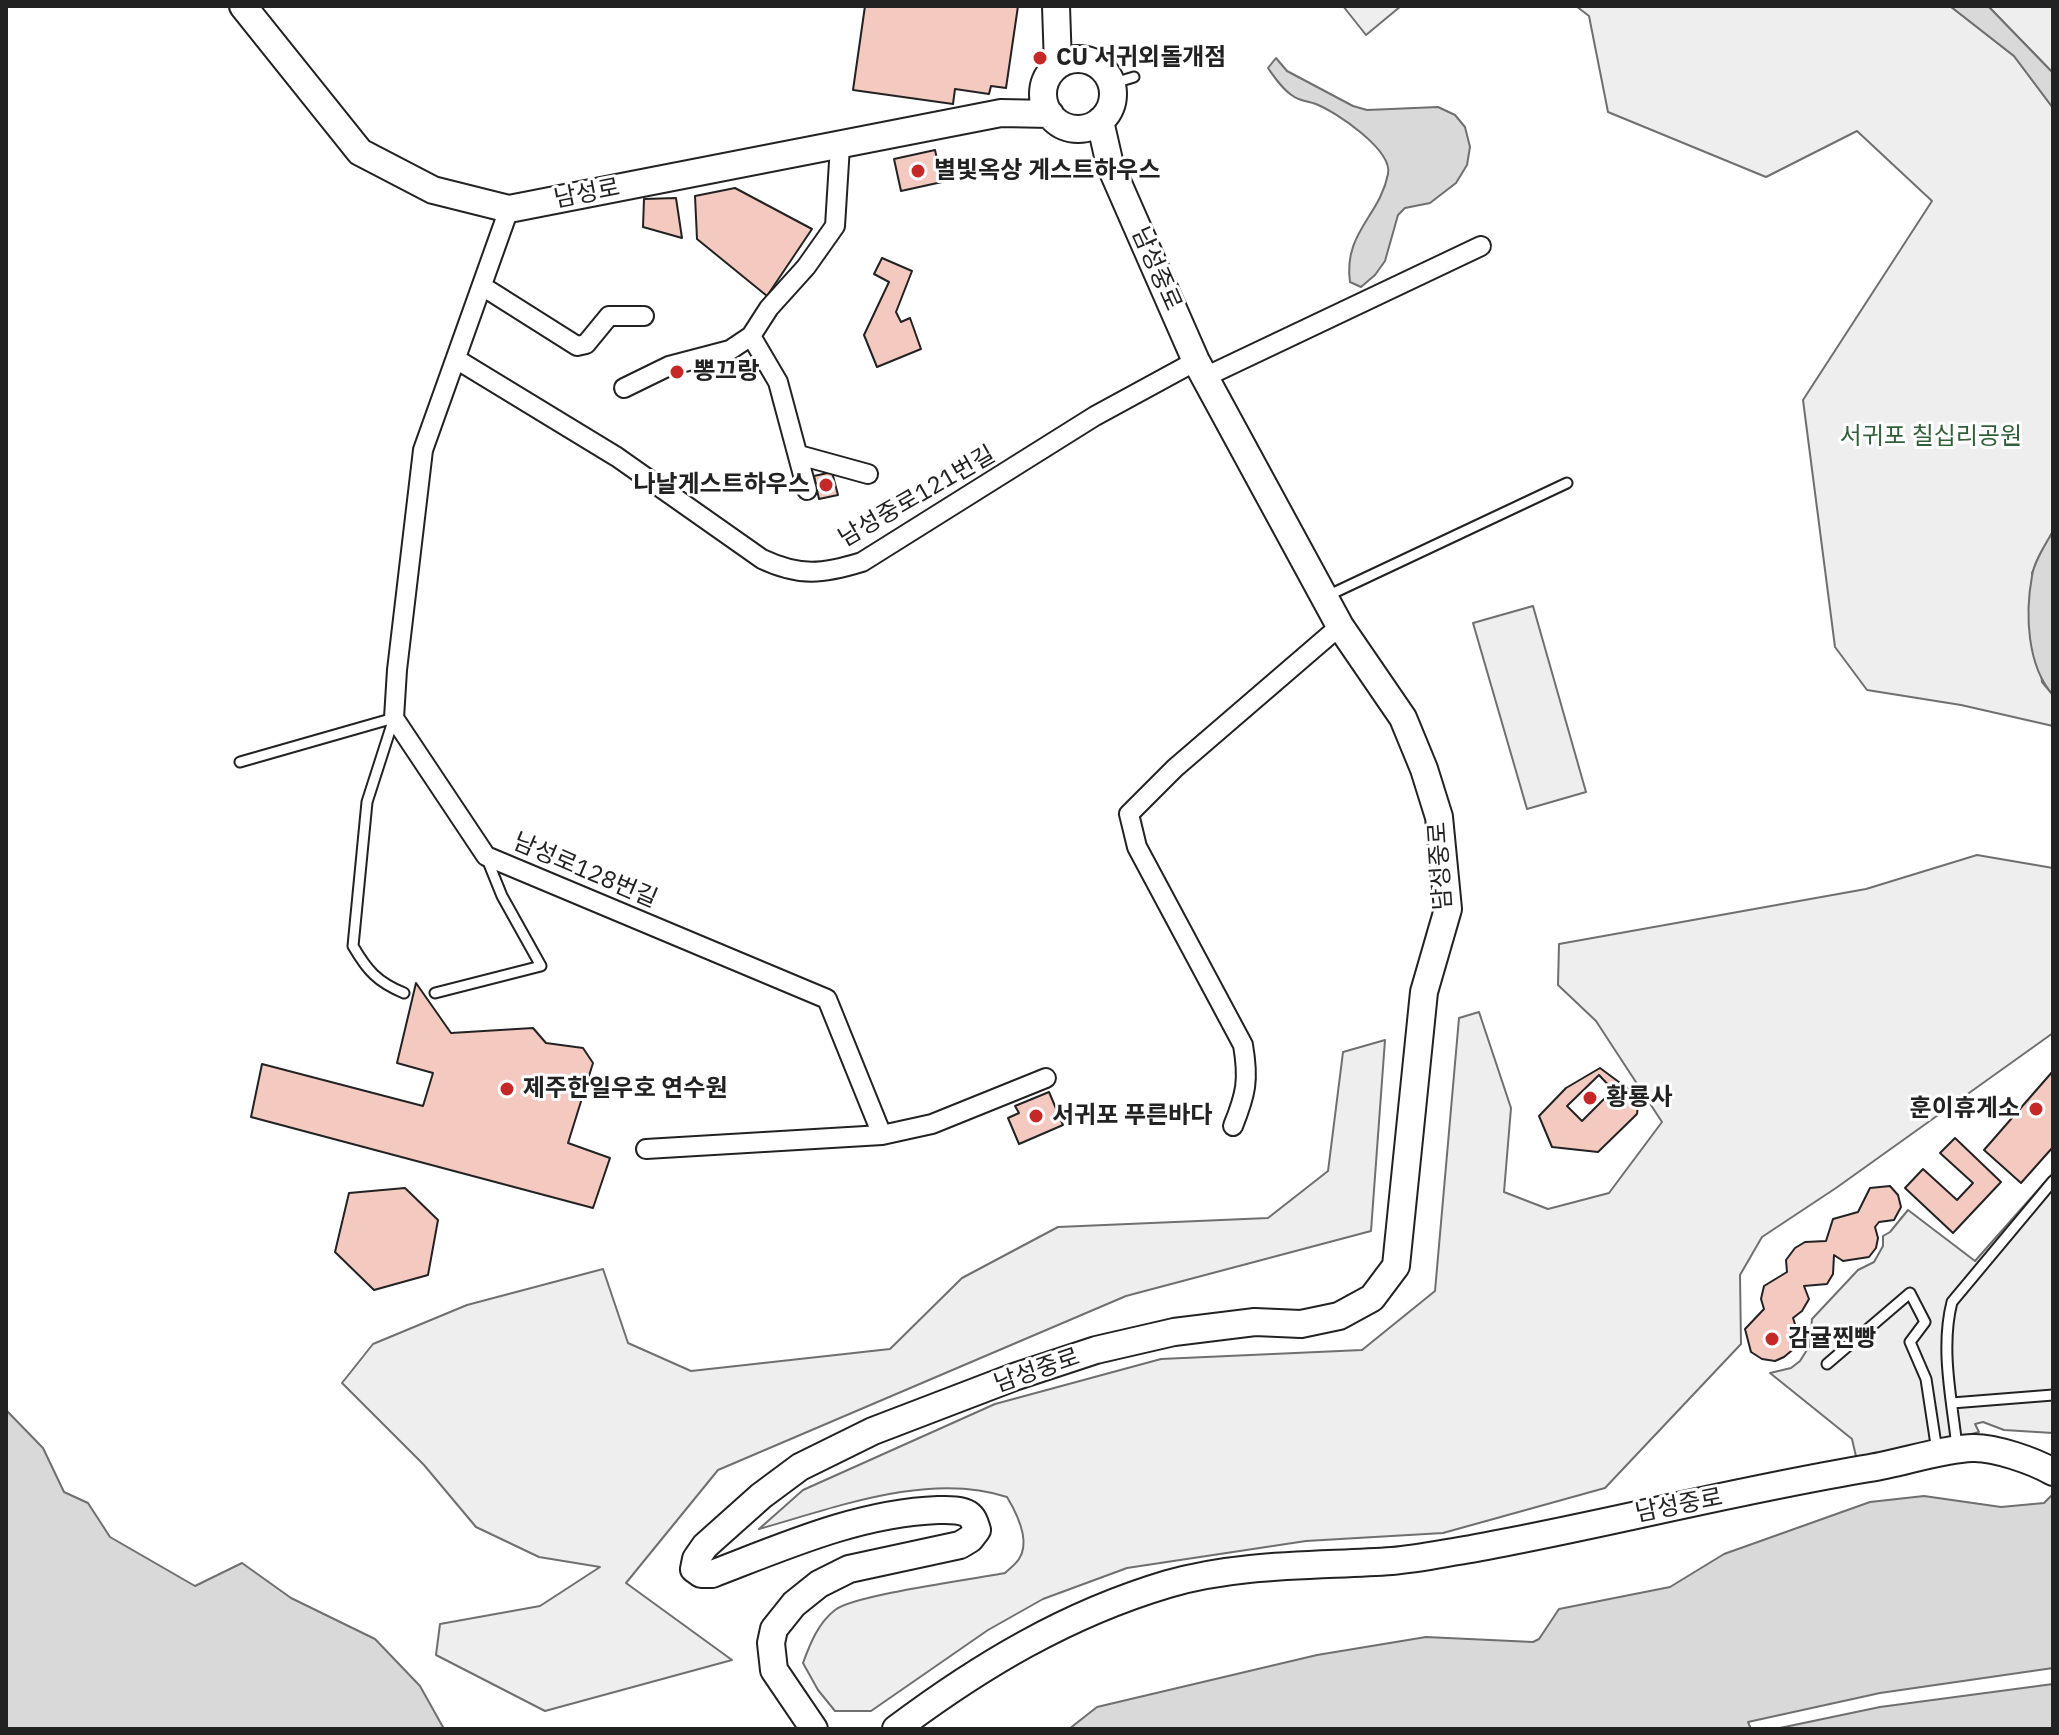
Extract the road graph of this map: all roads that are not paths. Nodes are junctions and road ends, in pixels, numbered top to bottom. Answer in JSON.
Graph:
{"nodes":[{"id":1,"x":243,"y":6,"type":"edge"},
{"id":2,"x":1057,"y":13,"type":"edge"},
{"id":3,"x":1067,"y":62,"type":"junction"},
{"id":4,"x":1046,"y":103,"type":"junction"},
{"id":5,"x":1090,"y":125,"type":"junction"},
{"id":6,"x":840,"y":146,"type":"junction"},
{"id":7,"x":509,"y":209,"type":"junction"},
{"id":8,"x":1481,"y":246,"type":"dead end"},
{"id":9,"x":482,"y":286,"type":"junction"},
{"id":10,"x":644,"y":316,"type":"dead end"},
{"id":11,"x":751,"y":336,"type":"junction"},
{"id":12,"x":456,"y":359,"type":"junction"},
{"id":13,"x":1201,"y":369,"type":"junction"},
{"id":14,"x":624,"y":388,"type":"dead end"},
{"id":15,"x":799,"y":455,"type":"junction"},
{"id":16,"x":868,"y":474,"type":"dead end"},
{"id":17,"x":1567,"y":483,"type":"dead end"},
{"id":18,"x":807,"y":490,"type":"dead end"},
{"id":19,"x":1324,"y":597,"type":"junction"},
{"id":20,"x":1340,"y":626,"type":"junction"},
{"id":21,"x":394,"y":718,"type":"junction"},
{"id":22,"x":240,"y":762,"type":"dead end"},
{"id":23,"x":486,"y":856,"type":"junction"},
{"id":24,"x":404,"y":993,"type":"dead end"},
{"id":25,"x":435,"y":993,"type":"dead end"},
{"id":26,"x":1046,"y":1078,"type":"dead end"},
{"id":27,"x":1233,"y":1126,"type":"dead end"},
{"id":28,"x":882,"y":1135,"type":"junction"},
{"id":29,"x":646,"y":1149,"type":"dead end"},
{"id":30,"x":2053,"y":1181,"type":"edge"},
{"id":31,"x":1827,"y":1364,"type":"dead end"},
{"id":32,"x":2053,"y":1395,"type":"edge"},
{"id":33,"x":1952,"y":1403,"type":"junction"},
{"id":34,"x":1956,"y":1451,"type":"junction"},
{"id":35,"x":2053,"y":1472,"type":"edge"},
{"id":36,"x":814,"y":1729,"type":"edge"},
{"id":37,"x":896,"y":1729,"type":"edge"}],
"edges":[{"from":1,"to":7,"type":"street","name":"남성로"},
{"from":2,"to":3,"type":"street"},
{"from":3,"to":4,"type":"street","name":"남성로"},
{"from":3,"to":5,"type":"street"},
{"from":4,"to":5,"type":"street"},
{"from":4,"to":6,"type":"street","name":"남성로"},
{"from":5,"to":13,"type":"street","name":"남성중로"},
{"from":6,"to":7,"type":"street","name":"남성로"},
{"from":6,"to":11,"type":"street"},
{"from":7,"to":9,"type":"street"},
{"from":8,"to":13,"type":"street","name":"남성중로121번길"},
{"from":9,"to":10,"type":"street"},
{"from":9,"to":12,"type":"street"},
{"from":11,"to":14,"type":"street"},
{"from":11,"to":15,"type":"street"},
{"from":12,"to":13,"type":"street","name":"남성중로121번길"},
{"from":12,"to":21,"type":"street"},
{"from":13,"to":19,"type":"street","name":"남성중로"},
{"from":15,"to":16,"type":"street"},
{"from":15,"to":18,"type":"street"},
{"from":17,"to":19,"type":"lane"},
{"from":19,"to":20,"type":"street","name":"남성중로"},
{"from":20,"to":27,"type":"street"},
{"from":20,"to":36,"type":"street","name":"남성중로"},
{"from":21,"to":22,"type":"lane"},
{"from":21,"to":23,"type":"street","name":"남성로128번길"},
{"from":21,"to":24,"type":"lane"},
{"from":23,"to":25,"type":"lane"},
{"from":23,"to":28,"type":"street","name":"남성로128번길"},
{"from":26,"to":28,"type":"street"},
{"from":28,"to":29,"type":"street"},
{"from":30,"to":33,"type":"lane"},
{"from":31,"to":34,"type":"lane"},
{"from":32,"to":33,"type":"lane"},
{"from":33,"to":34,"type":"lane"},
{"from":34,"to":35,"type":"street"},
{"from":34,"to":37,"type":"street","name":"남성중로"}]}
